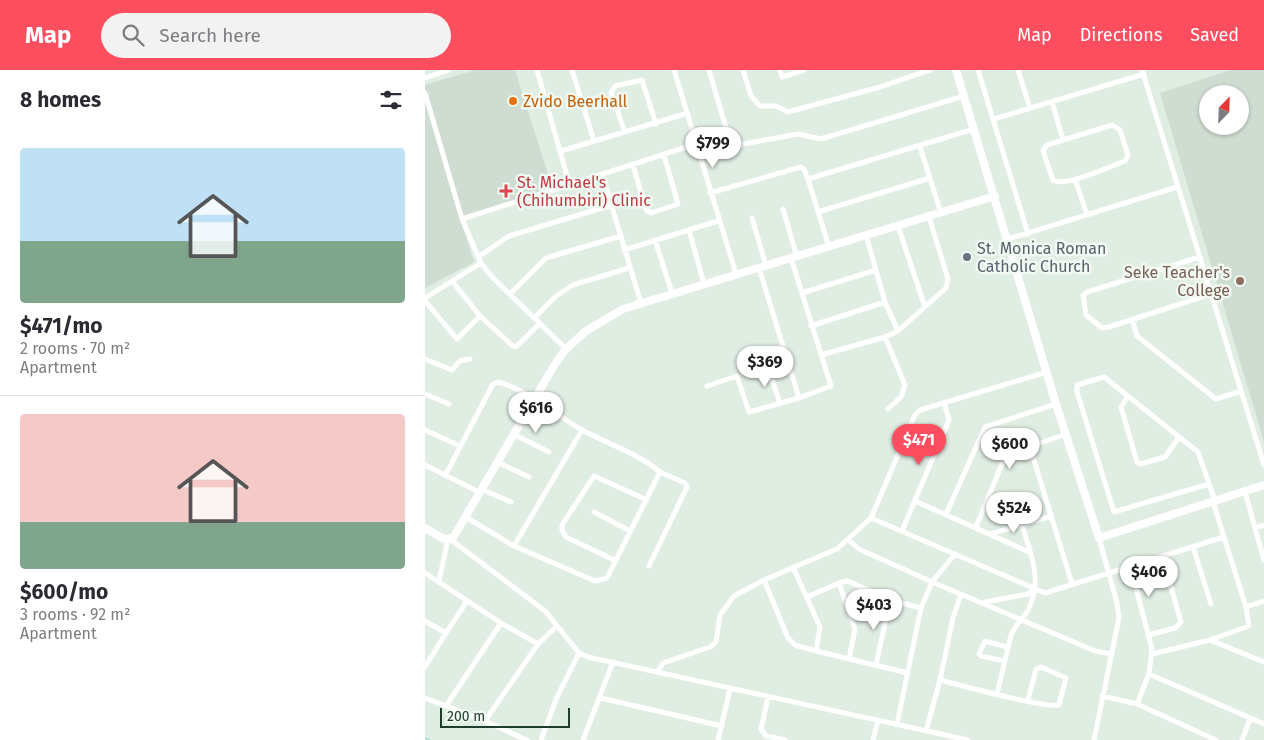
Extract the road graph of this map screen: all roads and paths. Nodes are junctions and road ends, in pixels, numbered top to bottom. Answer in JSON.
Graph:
{"nodes":[{"id":1,"x":449,"y":70,"type":"edge"},
{"id":2,"x":537,"y":70,"type":"edge"},
{"id":3,"x":573,"y":70,"type":"edge"},
{"id":4,"x":674,"y":70,"type":"edge"},
{"id":5,"x":709,"y":70,"type":"edge"},
{"id":6,"x":743,"y":70,"type":"edge"},
{"id":7,"x":780,"y":70,"type":"edge"},
{"id":8,"x":804,"y":70,"type":"edge"},
{"id":9,"x":930,"y":70,"type":"edge"},
{"id":10,"x":956,"y":70,"type":"edge"},
{"id":11,"x":979,"y":70,"type":"edge"},
{"id":12,"x":1019,"y":70,"type":"edge"},
{"id":13,"x":1143,"y":72,"type":"edge"},
{"id":14,"x":425,"y":78,"type":"edge"},
{"id":15,"x":425,"y":93,"type":"edge"},
{"id":16,"x":964,"y":96,"type":"junction"},
{"id":17,"x":1052,"y":102,"type":"junction"},
{"id":18,"x":1030,"y":108,"type":"junction"},
{"id":19,"x":688,"y":114,"type":"junction"},
{"id":20,"x":994,"y":119,"type":"junction"},
{"id":21,"x":656,"y":124,"type":"junction"},
{"id":22,"x":974,"y":129,"type":"junction"},
{"id":23,"x":625,"y":132,"type":"junction"},
{"id":24,"x":1063,"y":140,"type":"junction"},
{"id":25,"x":594,"y":142,"type":"junction"},
{"id":26,"x":696,"y":144,"type":"junction"},
{"id":27,"x":920,"y":147,"type":"junction"},
{"id":28,"x":561,"y":151,"type":"junction"},
{"id":29,"x":665,"y":155,"type":"junction"},
{"id":30,"x":633,"y":165,"type":"junction"},
{"id":31,"x":602,"y":174,"type":"junction"},
{"id":32,"x":931,"y":178,"type":"junction"},
{"id":33,"x":808,"y":179,"type":"junction"},
{"id":34,"x":1075,"y":179,"type":"junction"},
{"id":35,"x":569,"y":183,"type":"junction"},
{"id":36,"x":1177,"y":187,"type":"junction"},
{"id":37,"x":710,"y":193,"type":"junction"},
{"id":38,"x":995,"y":196,"type":"junction"},
{"id":39,"x":612,"y":205,"type":"junction"},
{"id":40,"x":783,"y":209,"type":"dead end"},
{"id":41,"x":818,"y":212,"type":"junction"},
{"id":42,"x":941,"y":213,"type":"junction"},
{"id":43,"x":1087,"y":215,"type":"junction"},
{"id":44,"x":929,"y":217,"type":"junction"},
{"id":45,"x":752,"y":218,"type":"dead end"},
{"id":46,"x":462,"y":219,"type":"junction"},
{"id":47,"x":718,"y":221,"type":"junction"},
{"id":48,"x":898,"y":226,"type":"junction"},
{"id":49,"x":689,"y":230,"type":"junction"},
{"id":50,"x":1029,"y":234,"type":"junction"},
{"id":51,"x":866,"y":235,"type":"junction"},
{"id":52,"x":621,"y":236,"type":"junction"},
{"id":53,"x":1008,"y":239,"type":"junction"},
{"id":54,"x":655,"y":240,"type":"junction"},
{"id":55,"x":829,"y":247,"type":"junction"},
{"id":56,"x":624,"y":250,"type":"junction"},
{"id":57,"x":479,"y":256,"type":"junction"},
{"id":58,"x":794,"y":257,"type":"junction"},
{"id":59,"x":1200,"y":257,"type":"junction"},
{"id":60,"x":481,"y":263,"type":"junction"},
{"id":61,"x":763,"y":266,"type":"junction"},
{"id":62,"x":629,"y":268,"type":"junction"},
{"id":63,"x":876,"y":270,"type":"junction"},
{"id":64,"x":736,"y":274,"type":"junction"},
{"id":65,"x":452,"y":281,"type":"junction"},
{"id":66,"x":704,"y":284,"type":"junction"},
{"id":67,"x":672,"y":293,"type":"junction"},
{"id":68,"x":510,"y":294,"type":"junction"},
{"id":69,"x":802,"y":294,"type":"junction"},
{"id":70,"x":1211,"y":294,"type":"junction"},
{"id":71,"x":425,"y":300,"type":"edge"},
{"id":72,"x":885,"y":302,"type":"junction"},
{"id":73,"x":641,"y":303,"type":"junction"},
{"id":74,"x":925,"y":307,"type":"junction"},
{"id":75,"x":481,"y":316,"type":"junction"},
{"id":76,"x":535,"y":317,"type":"junction"},
{"id":77,"x":1132,"y":318,"type":"junction"},
{"id":78,"x":540,"y":323,"type":"junction"},
{"id":79,"x":811,"y":326,"type":"junction"},
{"id":80,"x":898,"y":331,"type":"junction"},
{"id":81,"x":885,"y":337,"type":"junction"},
{"id":82,"x":566,"y":349,"type":"junction"},
{"id":83,"x":821,"y":356,"type":"junction"},
{"id":84,"x":470,"y":358,"type":"dead end"},
{"id":85,"x":425,"y":359,"type":"edge"},
{"id":86,"x":768,"y":366,"type":"dead end"},
{"id":87,"x":1047,"y":372,"type":"junction"},
{"id":88,"x":707,"y":386,"type":"dead end"},
{"id":89,"x":1241,"y":391,"type":"junction"},
{"id":90,"x":425,"y":394,"type":"edge"},
{"id":91,"x":1128,"y":396,"type":"junction"},
{"id":92,"x":799,"y":398,"type":"junction"},
{"id":93,"x":533,"y":400,"type":"junction"},
{"id":94,"x":944,"y":402,"type":"junction"},
{"id":95,"x":449,"y":404,"type":"dead end"},
{"id":96,"x":780,"y":404,"type":"junction"},
{"id":97,"x":1056,"y":404,"type":"junction"},
{"id":98,"x":888,"y":408,"type":"dead end"},
{"id":99,"x":425,"y":430,"type":"edge"},
{"id":100,"x":582,"y":430,"type":"junction"},
{"id":101,"x":513,"y":434,"type":"junction"},
{"id":102,"x":1066,"y":434,"type":"junction"},
{"id":103,"x":1179,"y":437,"type":"junction"},
{"id":104,"x":460,"y":446,"type":"junction"},
{"id":105,"x":1031,"y":446,"type":"junction"},
{"id":106,"x":549,"y":452,"type":"dead end"},
{"id":107,"x":497,"y":462,"type":"junction"},
{"id":108,"x":425,"y":465,"type":"edge"},
{"id":109,"x":1264,"y":465,"type":"edge"},
{"id":110,"x":660,"y":472,"type":"junction"},
{"id":111,"x":446,"y":474,"type":"junction"},
{"id":112,"x":529,"y":477,"type":"dead end"},
{"id":113,"x":1209,"y":484,"type":"junction"},
{"id":114,"x":1264,"y":485,"type":"edge"},
{"id":115,"x":480,"y":490,"type":"junction"},
{"id":116,"x":1245,"y":492,"type":"junction"},
{"id":117,"x":647,"y":500,"type":"junction"},
{"id":118,"x":1214,"y":501,"type":"junction"},
{"id":119,"x":511,"y":502,"type":"dead end"},
{"id":120,"x":915,"y":502,"type":"junction"},
{"id":121,"x":594,"y":512,"type":"dead end"},
{"id":122,"x":946,"y":514,"type":"junction"},
{"id":123,"x":464,"y":516,"type":"junction"},
{"id":124,"x":1052,"y":516,"type":"junction"},
{"id":125,"x":871,"y":518,"type":"junction"},
{"id":126,"x":1022,"y":524,"type":"junction"},
{"id":127,"x":1264,"y":525,"type":"edge"},
{"id":128,"x":976,"y":527,"type":"junction"},
{"id":129,"x":425,"y":528,"type":"edge"},
{"id":130,"x":1255,"y":528,"type":"junction"},
{"id":131,"x":631,"y":531,"type":"junction"},
{"id":132,"x":902,"y":531,"type":"junction"},
{"id":133,"x":989,"y":534,"type":"junction"},
{"id":134,"x":1099,"y":538,"type":"junction"},
{"id":135,"x":1224,"y":538,"type":"junction"},
{"id":136,"x":449,"y":539,"type":"junction"},
{"id":137,"x":849,"y":540,"type":"junction"},
{"id":138,"x":514,"y":546,"type":"junction"},
{"id":139,"x":1193,"y":547,"type":"junction"},
{"id":140,"x":1029,"y":552,"type":"junction"},
{"id":141,"x":955,"y":554,"type":"junction"},
{"id":142,"x":1162,"y":556,"type":"junction"},
{"id":143,"x":1264,"y":560,"type":"edge"},
{"id":144,"x":616,"y":561,"type":"junction"},
{"id":145,"x":649,"y":566,"type":"dead end"},
{"id":146,"x":1131,"y":566,"type":"junction"},
{"id":147,"x":793,"y":567,"type":"junction"},
{"id":148,"x":1108,"y":572,"type":"junction"},
{"id":149,"x":425,"y":573,"type":"edge"},
{"id":150,"x":764,"y":580,"type":"junction"},
{"id":151,"x":439,"y":581,"type":"junction"},
{"id":152,"x":839,"y":582,"type":"junction"},
{"id":153,"x":932,"y":582,"type":"junction"},
{"id":154,"x":1072,"y":584,"type":"junction"},
{"id":155,"x":1034,"y":589,"type":"junction"},
{"id":156,"x":961,"y":594,"type":"junction"},
{"id":157,"x":807,"y":597,"type":"junction"},
{"id":158,"x":890,"y":600,"type":"junction"},
{"id":159,"x":467,"y":601,"type":"junction"},
{"id":160,"x":1264,"y":601,"type":"edge"},
{"id":161,"x":983,"y":603,"type":"junction"},
{"id":162,"x":1211,"y":604,"type":"dead end"},
{"id":163,"x":1246,"y":607,"type":"junction"},
{"id":164,"x":921,"y":608,"type":"junction"},
{"id":165,"x":1020,"y":619,"type":"junction"},
{"id":166,"x":425,"y":621,"type":"edge"},
{"id":167,"x":501,"y":623,"type":"junction"},
{"id":168,"x":557,"y":626,"type":"junction"},
{"id":169,"x":446,"y":632,"type":"junction"},
{"id":170,"x":1149,"y":635,"type":"junction"},
{"id":171,"x":1210,"y":640,"type":"junction"},
{"id":172,"x":538,"y":644,"type":"junction"},
{"id":173,"x":1007,"y":646,"type":"junction"},
{"id":174,"x":816,"y":651,"type":"junction"},
{"id":175,"x":579,"y":653,"type":"junction"},
{"id":176,"x":1112,"y":654,"type":"junction"},
{"id":177,"x":1153,"y":654,"type":"junction"},
{"id":178,"x":849,"y":658,"type":"junction"},
{"id":179,"x":1004,"y":661,"type":"junction"},
{"id":180,"x":613,"y":662,"type":"junction"},
{"id":181,"x":1264,"y":662,"type":"edge"},
{"id":182,"x":876,"y":665,"type":"junction"},
{"id":183,"x":425,"y":668,"type":"edge"},
{"id":184,"x":658,"y":671,"type":"junction"},
{"id":185,"x":908,"y":674,"type":"junction"},
{"id":186,"x":1149,"y":674,"type":"junction"},
{"id":187,"x":940,"y":680,"type":"junction"},
{"id":188,"x":730,"y":689,"type":"junction"},
{"id":189,"x":997,"y":694,"type":"junction"},
{"id":190,"x":1103,"y":696,"type":"junction"},
{"id":191,"x":425,"y":698,"type":"edge"},
{"id":192,"x":601,"y":698,"type":"junction"},
{"id":193,"x":768,"y":698,"type":"junction"},
{"id":194,"x":1028,"y":700,"type":"junction"},
{"id":195,"x":1137,"y":704,"type":"junction"},
{"id":196,"x":446,"y":706,"type":"junction"},
{"id":197,"x":1250,"y":719,"type":"junction"},
{"id":198,"x":878,"y":720,"type":"junction"},
{"id":199,"x":485,"y":721,"type":"junction"},
{"id":200,"x":897,"y":724,"type":"junction"},
{"id":201,"x":1264,"y":724,"type":"edge"},
{"id":202,"x":722,"y":726,"type":"junction"},
{"id":203,"x":926,"y":731,"type":"junction"},
{"id":204,"x":527,"y":740,"type":"edge"},
{"id":205,"x":541,"y":740,"type":"edge"},
{"id":206,"x":583,"y":740,"type":"edge"},
{"id":207,"x":718,"y":740,"type":"edge"},
{"id":208,"x":785,"y":740,"type":"edge"},
{"id":209,"x":873,"y":740,"type":"edge"},
{"id":210,"x":968,"y":740,"type":"edge"},
{"id":211,"x":1094,"y":740,"type":"edge"},
{"id":212,"x":1215,"y":740,"type":"edge"},
{"id":213,"x":1242,"y":740,"type":"edge"}],
"edges":[{"from":1,"to":14,"type":"street"},
{"from":2,"to":28,"type":"street"},
{"from":3,"to":25,"type":"street"},
{"from":4,"to":19,"type":"street"},
{"from":5,"to":16,"type":"street"},
{"from":6,"to":9,"type":"street"},
{"from":7,"to":8,"type":"street"},
{"from":10,"to":16,"type":"street"},
{"from":11,"to":20,"type":"street"},
{"from":12,"to":18,"type":"street"},
{"from":13,"to":17,"type":"street"},
{"from":13,"to":36,"type":"street"},
{"from":15,"to":46,"type":"street"},
{"from":16,"to":22,"type":"street"},
{"from":17,"to":18,"type":"street"},
{"from":17,"to":24,"type":"street"},
{"from":18,"to":20,"type":"street"},
{"from":19,"to":21,"type":"street"},
{"from":19,"to":26,"type":"street"},
{"from":20,"to":50,"type":"street"},
{"from":21,"to":23,"type":"street"},
{"from":21,"to":23,"type":"street"},
{"from":22,"to":27,"type":"street"},
{"from":22,"to":38,"type":"street"},
{"from":23,"to":25,"type":"street"},
{"from":24,"to":34,"type":"street"},
{"from":24,"to":34,"type":"street"},
{"from":25,"to":28,"type":"street"},
{"from":26,"to":29,"type":"street"},
{"from":26,"to":37,"type":"street"},
{"from":27,"to":32,"type":"street"},
{"from":27,"to":33,"type":"street"},
{"from":28,"to":35,"type":"street"},
{"from":29,"to":30,"type":"street"},
{"from":29,"to":30,"type":"street"},
{"from":30,"to":31,"type":"street"},
{"from":31,"to":35,"type":"street"},
{"from":31,"to":39,"type":"street"},
{"from":32,"to":41,"type":"street"},
{"from":32,"to":42,"type":"street"},
{"from":33,"to":37,"type":"street"},
{"from":33,"to":41,"type":"street"},
{"from":34,"to":43,"type":"street"},
{"from":35,"to":46,"type":"street"},
{"from":36,"to":43,"type":"street"},
{"from":36,"to":59,"type":"street"},
{"from":37,"to":47,"type":"street"},
{"from":38,"to":42,"type":"street"},
{"from":38,"to":53,"type":"street"},
{"from":39,"to":52,"type":"street"},
{"from":39,"to":57,"type":"street"},
{"from":40,"to":58,"type":"street"},
{"from":41,"to":55,"type":"street"},
{"from":42,"to":44,"type":"street"},
{"from":43,"to":50,"type":"street"},
{"from":44,"to":48,"type":"street"},
{"from":44,"to":74,"type":"street"},
{"from":45,"to":61,"type":"street"},
{"from":46,"to":57,"type":"street"},
{"from":47,"to":49,"type":"street"},
{"from":47,"to":64,"type":"street"},
{"from":48,"to":51,"type":"street"},
{"from":48,"to":74,"type":"street"},
{"from":49,"to":54,"type":"street"},
{"from":49,"to":66,"type":"street"},
{"from":50,"to":53,"type":"street"},
{"from":51,"to":55,"type":"street"},
{"from":51,"to":63,"type":"street"},
{"from":52,"to":56,"type":"street"},
{"from":52,"to":68,"type":"street"},
{"from":53,"to":87,"type":"street"},
{"from":54,"to":56,"type":"street"},
{"from":54,"to":67,"type":"street"},
{"from":55,"to":58,"type":"street"},
{"from":56,"to":62,"type":"street"},
{"from":57,"to":60,"type":"street"},
{"from":58,"to":61,"type":"street"},
{"from":58,"to":69,"type":"street"},
{"from":59,"to":70,"type":"street"},
{"from":59,"to":77,"type":"street"},
{"from":60,"to":65,"type":"street"},
{"from":60,"to":68,"type":"street"},
{"from":61,"to":64,"type":"street"},
{"from":61,"to":92,"type":"street"},
{"from":62,"to":73,"type":"street"},
{"from":62,"to":76,"type":"street"},
{"from":63,"to":69,"type":"street"},
{"from":63,"to":72,"type":"street"},
{"from":64,"to":66,"type":"street"},
{"from":65,"to":71,"type":"street"},
{"from":65,"to":75,"type":"street"},
{"from":66,"to":67,"type":"street"},
{"from":67,"to":73,"type":"street"},
{"from":68,"to":76,"type":"street"},
{"from":69,"to":79,"type":"street"},
{"from":70,"to":77,"type":"street"},
{"from":70,"to":89,"type":"street"},
{"from":71,"to":75,"type":"street"},
{"from":72,"to":79,"type":"street"},
{"from":72,"to":80,"type":"street"},
{"from":73,"to":82,"type":"street"},
{"from":74,"to":80,"type":"street"},
{"from":75,"to":78,"type":"street"},
{"from":76,"to":78,"type":"street"},
{"from":77,"to":89,"type":"street"},
{"from":78,"to":82,"type":"street"},
{"from":79,"to":83,"type":"street"},
{"from":80,"to":81,"type":"street"},
{"from":81,"to":83,"type":"street"},
{"from":81,"to":98,"type":"street"},
{"from":82,"to":93,"type":"street"},
{"from":83,"to":92,"type":"street"},
{"from":84,"to":85,"type":"street"},
{"from":86,"to":96,"type":"street"},
{"from":87,"to":94,"type":"street"},
{"from":87,"to":97,"type":"street"},
{"from":88,"to":96,"type":"street"},
{"from":89,"to":109,"type":"street"},
{"from":90,"to":95,"type":"street"},
{"from":91,"to":103,"type":"street"},
{"from":91,"to":103,"type":"street"},
{"from":91,"to":113,"type":"street"},
{"from":92,"to":96,"type":"street"},
{"from":93,"to":100,"type":"street"},
{"from":93,"to":101,"type":"street"},
{"from":93,"to":104,"type":"street"},
{"from":94,"to":120,"type":"street"},
{"from":94,"to":125,"type":"street"},
{"from":97,"to":102,"type":"street"},
{"from":97,"to":122,"type":"street"},
{"from":99,"to":104,"type":"street"},
{"from":100,"to":110,"type":"street"},
{"from":100,"to":138,"type":"street"},
{"from":101,"to":106,"type":"street"},
{"from":101,"to":107,"type":"street"},
{"from":102,"to":105,"type":"street"},
{"from":102,"to":134,"type":"street"},
{"from":103,"to":113,"type":"street"},
{"from":104,"to":111,"type":"street"},
{"from":105,"to":124,"type":"street"},
{"from":105,"to":128,"type":"street"},
{"from":107,"to":112,"type":"street"},
{"from":107,"to":115,"type":"street"},
{"from":108,"to":111,"type":"street"},
{"from":110,"to":117,"type":"street"},
{"from":110,"to":145,"type":"street"},
{"from":111,"to":115,"type":"street"},
{"from":113,"to":118,"type":"street"},
{"from":114,"to":116,"type":"street"},
{"from":115,"to":119,"type":"street"},
{"from":115,"to":123,"type":"street"},
{"from":116,"to":118,"type":"street"},
{"from":116,"to":130,"type":"street"},
{"from":117,"to":131,"type":"street"},
{"from":117,"to":144,"type":"street"},
{"from":118,"to":134,"type":"street"},
{"from":118,"to":135,"type":"street"},
{"from":120,"to":122,"type":"street"},
{"from":120,"to":132,"type":"street"},
{"from":121,"to":131,"type":"street"},
{"from":122,"to":128,"type":"street"},
{"from":123,"to":136,"type":"street"},
{"from":123,"to":138,"type":"street"},
{"from":124,"to":126,"type":"street"},
{"from":124,"to":154,"type":"street"},
{"from":125,"to":132,"type":"street"},
{"from":125,"to":137,"type":"street"},
{"from":126,"to":133,"type":"street"},
{"from":126,"to":140,"type":"street"},
{"from":127,"to":130,"type":"street"},
{"from":128,"to":133,"type":"street"},
{"from":129,"to":136,"type":"street"},
{"from":130,"to":143,"type":"street"},
{"from":131,"to":144,"type":"street"},
{"from":132,"to":141,"type":"street"},
{"from":133,"to":140,"type":"street"},
{"from":134,"to":148,"type":"street"},
{"from":135,"to":139,"type":"street"},
{"from":135,"to":163,"type":"street"},
{"from":136,"to":151,"type":"street"},
{"from":136,"to":168,"type":"street"},
{"from":137,"to":147,"type":"street"},
{"from":137,"to":153,"type":"street"},
{"from":138,"to":144,"type":"street"},
{"from":139,"to":142,"type":"street"},
{"from":139,"to":162,"type":"street"},
{"from":140,"to":155,"type":"street"},
{"from":141,"to":153,"type":"street"},
{"from":141,"to":155,"type":"street"},
{"from":142,"to":146,"type":"street"},
{"from":142,"to":170,"type":"street"},
{"from":146,"to":148,"type":"street"},
{"from":146,"to":170,"type":"street"},
{"from":147,"to":150,"type":"street"},
{"from":147,"to":157,"type":"street"},
{"from":148,"to":154,"type":"street"},
{"from":148,"to":176,"type":"street"},
{"from":149,"to":151,"type":"street"},
{"from":150,"to":174,"type":"street"},
{"from":150,"to":184,"type":"street"},
{"from":151,"to":159,"type":"street"},
{"from":152,"to":157,"type":"street"},
{"from":152,"to":158,"type":"street"},
{"from":152,"to":178,"type":"street"},
{"from":153,"to":156,"type":"street"},
{"from":153,"to":164,"type":"street"},
{"from":154,"to":155,"type":"street"},
{"from":155,"to":161,"type":"street"},
{"from":155,"to":165,"type":"street"},
{"from":156,"to":161,"type":"street"},
{"from":156,"to":187,"type":"street"},
{"from":157,"to":174,"type":"street"},
{"from":158,"to":164,"type":"street"},
{"from":158,"to":182,"type":"street"},
{"from":159,"to":167,"type":"street"},
{"from":159,"to":169,"type":"street"},
{"from":160,"to":163,"type":"street"},
{"from":161,"to":165,"type":"street"},
{"from":163,"to":171,"type":"street"},
{"from":164,"to":185,"type":"street"},
{"from":165,"to":173,"type":"street"},
{"from":165,"to":176,"type":"street"},
{"from":166,"to":169,"type":"street"},
{"from":167,"to":172,"type":"street"},
{"from":167,"to":196,"type":"street"},
{"from":168,"to":172,"type":"street"},
{"from":168,"to":175,"type":"street"},
{"from":169,"to":183,"type":"street"},
{"from":170,"to":177,"type":"street"},
{"from":171,"to":177,"type":"street"},
{"from":171,"to":181,"type":"street"},
{"from":172,"to":199,"type":"street"},
{"from":173,"to":179,"type":"street"},
{"from":173,"to":179,"type":"street"},
{"from":174,"to":178,"type":"street"},
{"from":175,"to":180,"type":"street"},
{"from":175,"to":205,"type":"street"},
{"from":176,"to":190,"type":"street"},
{"from":177,"to":186,"type":"street"},
{"from":178,"to":182,"type":"street"},
{"from":179,"to":189,"type":"street"},
{"from":180,"to":184,"type":"street"},
{"from":180,"to":192,"type":"street"},
{"from":182,"to":185,"type":"street"},
{"from":184,"to":188,"type":"street"},
{"from":185,"to":200,"type":"street"},
{"from":186,"to":195,"type":"street"},
{"from":186,"to":197,"type":"street"},
{"from":187,"to":189,"type":"street"},
{"from":187,"to":203,"type":"street"},
{"from":188,"to":193,"type":"street"},
{"from":188,"to":202,"type":"street"},
{"from":189,"to":194,"type":"street"},
{"from":190,"to":195,"type":"street"},
{"from":190,"to":211,"type":"street"},
{"from":191,"to":196,"type":"street"},
{"from":192,"to":202,"type":"street"},
{"from":192,"to":206,"type":"street"},
{"from":193,"to":198,"type":"street"},
{"from":193,"to":208,"type":"street"},
{"from":194,"to":194,"type":"street"},
{"from":195,"to":212,"type":"street"},
{"from":196,"to":199,"type":"street"},
{"from":197,"to":201,"type":"street"},
{"from":197,"to":213,"type":"street"},
{"from":198,"to":200,"type":"street"},
{"from":198,"to":209,"type":"street"},
{"from":199,"to":204,"type":"street"},
{"from":200,"to":203,"type":"street"},
{"from":202,"to":207,"type":"street"},
{"from":203,"to":210,"type":"street"}]}
